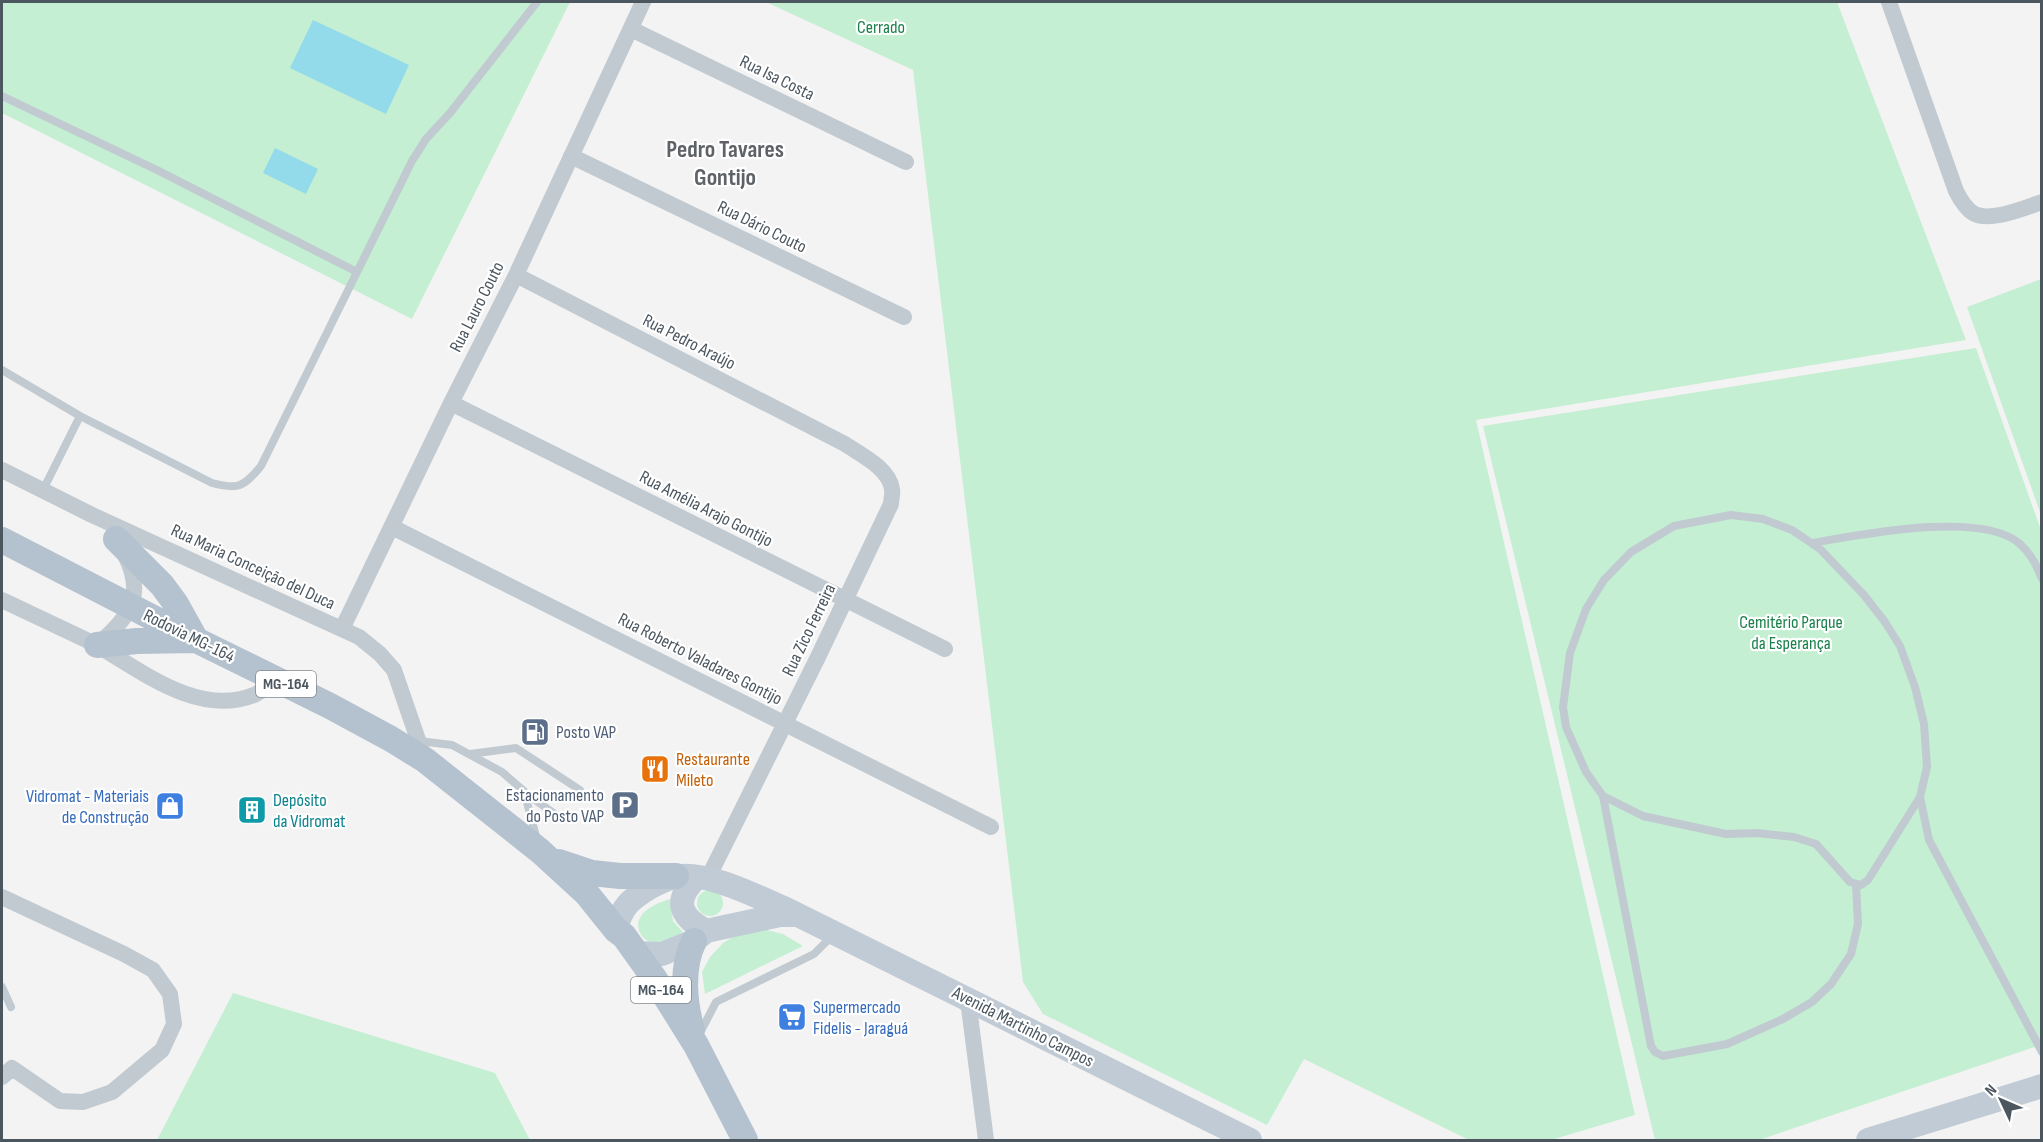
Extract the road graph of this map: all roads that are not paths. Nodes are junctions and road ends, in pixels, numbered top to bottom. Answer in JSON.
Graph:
{"nodes":[{"id":1,"x":537,"y":2,"type":"edge"},
{"id":2,"x":644,"y":2,"type":"edge"},
{"id":3,"x":1889,"y":2,"type":"edge"},
{"id":4,"x":631,"y":29,"type":"junction"},
{"id":5,"x":2,"y":96,"type":"edge"},
{"id":6,"x":571,"y":156,"type":"junction"},
{"id":7,"x":906,"y":162,"type":"dead end"},
{"id":8,"x":2034,"y":205,"type":"edge"},
{"id":9,"x":357,"y":272,"type":"junction"},
{"id":10,"x":516,"y":275,"type":"junction"},
{"id":11,"x":904,"y":317,"type":"dead end"},
{"id":12,"x":2,"y":370,"type":"edge"},
{"id":13,"x":451,"y":403,"type":"junction"},
{"id":14,"x":80,"y":416,"type":"junction"},
{"id":15,"x":845,"y":444,"type":"joint"},
{"id":16,"x":2,"y":470,"type":"edge"},
{"id":17,"x":50,"y":494,"type":"junction"},
{"id":18,"x":392,"y":527,"type":"junction"},
{"id":19,"x":116,"y":539,"type":"junction"},
{"id":20,"x":2,"y":540,"type":"edge"},
{"id":21,"x":1812,"y":543,"type":"junction"},
{"id":22,"x":2042,"y":579,"type":"edge"},
{"id":23,"x":2,"y":600,"type":"edge"},
{"id":24,"x":845,"y":600,"type":"junction"},
{"id":25,"x":131,"y":607,"type":"junction"},
{"id":26,"x":342,"y":629,"type":"junction"},
{"id":27,"x":196,"y":640,"type":"junction"},
{"id":28,"x":97,"y":645,"type":"junction"},
{"id":29,"x":945,"y":649,"type":"dead end"},
{"id":30,"x":276,"y":679,"type":"junction"},
{"id":31,"x":784,"y":723,"type":"junction"},
{"id":32,"x":422,"y":750,"type":"junction"},
{"id":33,"x":469,"y":754,"type":"junction"},
{"id":34,"x":580,"y":790,"type":"dead end"},
{"id":35,"x":524,"y":791,"type":"junction"},
{"id":36,"x":1603,"y":796,"type":"junction"},
{"id":37,"x":1920,"y":797,"type":"junction"},
{"id":38,"x":563,"y":820,"type":"dead end"},
{"id":39,"x":991,"y":826,"type":"dead end"},
{"id":40,"x":545,"y":855,"type":"junction"},
{"id":41,"x":694,"y":877,"type":"junction"},
{"id":42,"x":1856,"y":885,"type":"junction"},
{"id":43,"x":2,"y":897,"type":"edge"},
{"id":44,"x":797,"y":915,"type":"junction"},
{"id":45,"x":616,"y":930,"type":"junction"},
{"id":46,"x":835,"y":933,"type":"junction"},
{"id":47,"x":700,"y":936,"type":"junction"},
{"id":48,"x":636,"y":953,"type":"junction"},
{"id":49,"x":2,"y":987,"type":"edge"},
{"id":50,"x":968,"y":999,"type":"junction"},
{"id":51,"x":11,"y":1007,"type":"dead end"},
{"id":52,"x":696,"y":1045,"type":"junction"},
{"id":53,"x":2042,"y":1052,"type":"edge"},
{"id":54,"x":2,"y":1077,"type":"edge"},
{"id":55,"x":2042,"y":1086,"type":"edge"},
{"id":56,"x":745,"y":1140,"type":"edge"},
{"id":57,"x":986,"y":1140,"type":"edge"},
{"id":58,"x":1250,"y":1140,"type":"edge"},
{"id":59,"x":1868,"y":1140,"type":"edge"}],
"edges":[{"from":1,"to":9,"type":"lane"},
{"from":2,"to":4,"type":"street","name":"Rua Lauro Couto"},
{"from":3,"to":8,"type":"street"},
{"from":4,"to":6,"type":"street","name":"Rua Lauro Couto"},
{"from":4,"to":7,"type":"street","name":"Rua Isa Costa"},
{"from":5,"to":9,"type":"lane"},
{"from":6,"to":10,"type":"street","name":"Rua Lauro Couto"},
{"from":6,"to":11,"type":"street","name":"Rua Dário Couto"},
{"from":9,"to":14,"type":"lane"},
{"from":10,"to":13,"type":"street","name":"Rua Lauro Couto"},
{"from":10,"to":15,"type":"street","name":"Rua Pedro Araújo"},
{"from":12,"to":14,"type":"lane"},
{"from":13,"to":18,"type":"street","name":"Rua Lauro Couto"},
{"from":13,"to":24,"type":"street","name":"Rua Amélia Arajo Gontijo"},
{"from":14,"to":17,"type":"lane"},
{"from":15,"to":24,"type":"street","name":"Rua Zico Ferreira"},
{"from":16,"to":17,"type":"street","name":"Rua Maria Conceição del Duca"},
{"from":17,"to":19,"type":"street"},
{"from":17,"to":26,"type":"street","name":"Rua Maria Conceição del Duca"},
{"from":18,"to":26,"type":"street","name":"Rua Lauro Couto"},
{"from":18,"to":31,"type":"street","name":"Rua Roberto Valadares Gontijo"},
{"from":19,"to":25,"type":"street"},
{"from":19,"to":27,"type":"main road"},
{"from":20,"to":25,"type":"main road","name":"Rodovia MG-164","number":"MG-164"},
{"from":21,"to":22,"type":"lane"},
{"from":21,"to":36,"type":"lane"},
{"from":21,"to":37,"type":"lane"},
{"from":23,"to":28,"type":"street"},
{"from":24,"to":29,"type":"street","name":"Rua Amélia Arajo Gontijo"},
{"from":24,"to":31,"type":"street","name":"Rua Zico Ferreira"},
{"from":25,"to":27,"type":"main road","name":"Rodovia MG-164","number":"MG-164"},
{"from":25,"to":28,"type":"street"},
{"from":26,"to":32,"type":"street","name":"Rua Maria Conceição del Duca"},
{"from":27,"to":28,"type":"main road"},
{"from":27,"to":30,"type":"main road","name":"Rodovia MG-164","number":"MG-164"},
{"from":28,"to":30,"type":"street"},
{"from":30,"to":32,"type":"main road","name":"Rodovia MG-164","number":"MG-164"},
{"from":31,"to":39,"type":"street","name":"Rua Roberto Valadares Gontijo"},
{"from":31,"to":41,"type":"street","name":"Rua Zico Ferreira"},
{"from":32,"to":33,"type":"lane"},
{"from":32,"to":40,"type":"main road","name":"Rodovia MG-164","number":"MG-164"},
{"from":33,"to":34,"type":"lane"},
{"from":33,"to":35,"type":"lane"},
{"from":35,"to":38,"type":"lane"},
{"from":35,"to":40,"type":"lane"},
{"from":36,"to":42,"type":"lane"},
{"from":36,"to":42,"type":"lane"},
{"from":37,"to":42,"type":"lane"},
{"from":37,"to":53,"type":"lane"},
{"from":40,"to":41,"type":"main road"},
{"from":40,"to":45,"type":"main road","number":"MG-164"},
{"from":41,"to":44,"type":"main road","name":"Avenida Martinho Campos"},
{"from":41,"to":45,"type":"main road"},
{"from":41,"to":47,"type":"main road"},
{"from":43,"to":54,"type":"street"},
{"from":44,"to":46,"type":"main road","name":"Avenida Martinho Campos"},
{"from":44,"to":47,"type":"main road"},
{"from":45,"to":48,"type":"main road","number":"MG-164"},
{"from":46,"to":50,"type":"main road","name":"Avenida Martinho Campos"},
{"from":46,"to":52,"type":"lane"},
{"from":47,"to":48,"type":"main road"},
{"from":47,"to":52,"type":"main road"},
{"from":48,"to":52,"type":"main road","number":"MG-164"},
{"from":49,"to":51,"type":"lane"},
{"from":50,"to":57,"type":"street"},
{"from":50,"to":58,"type":"main road","name":"Avenida Martinho Campos"},
{"from":52,"to":56,"type":"main road","number":"MG-164"},
{"from":55,"to":59,"type":"main road"}]}
